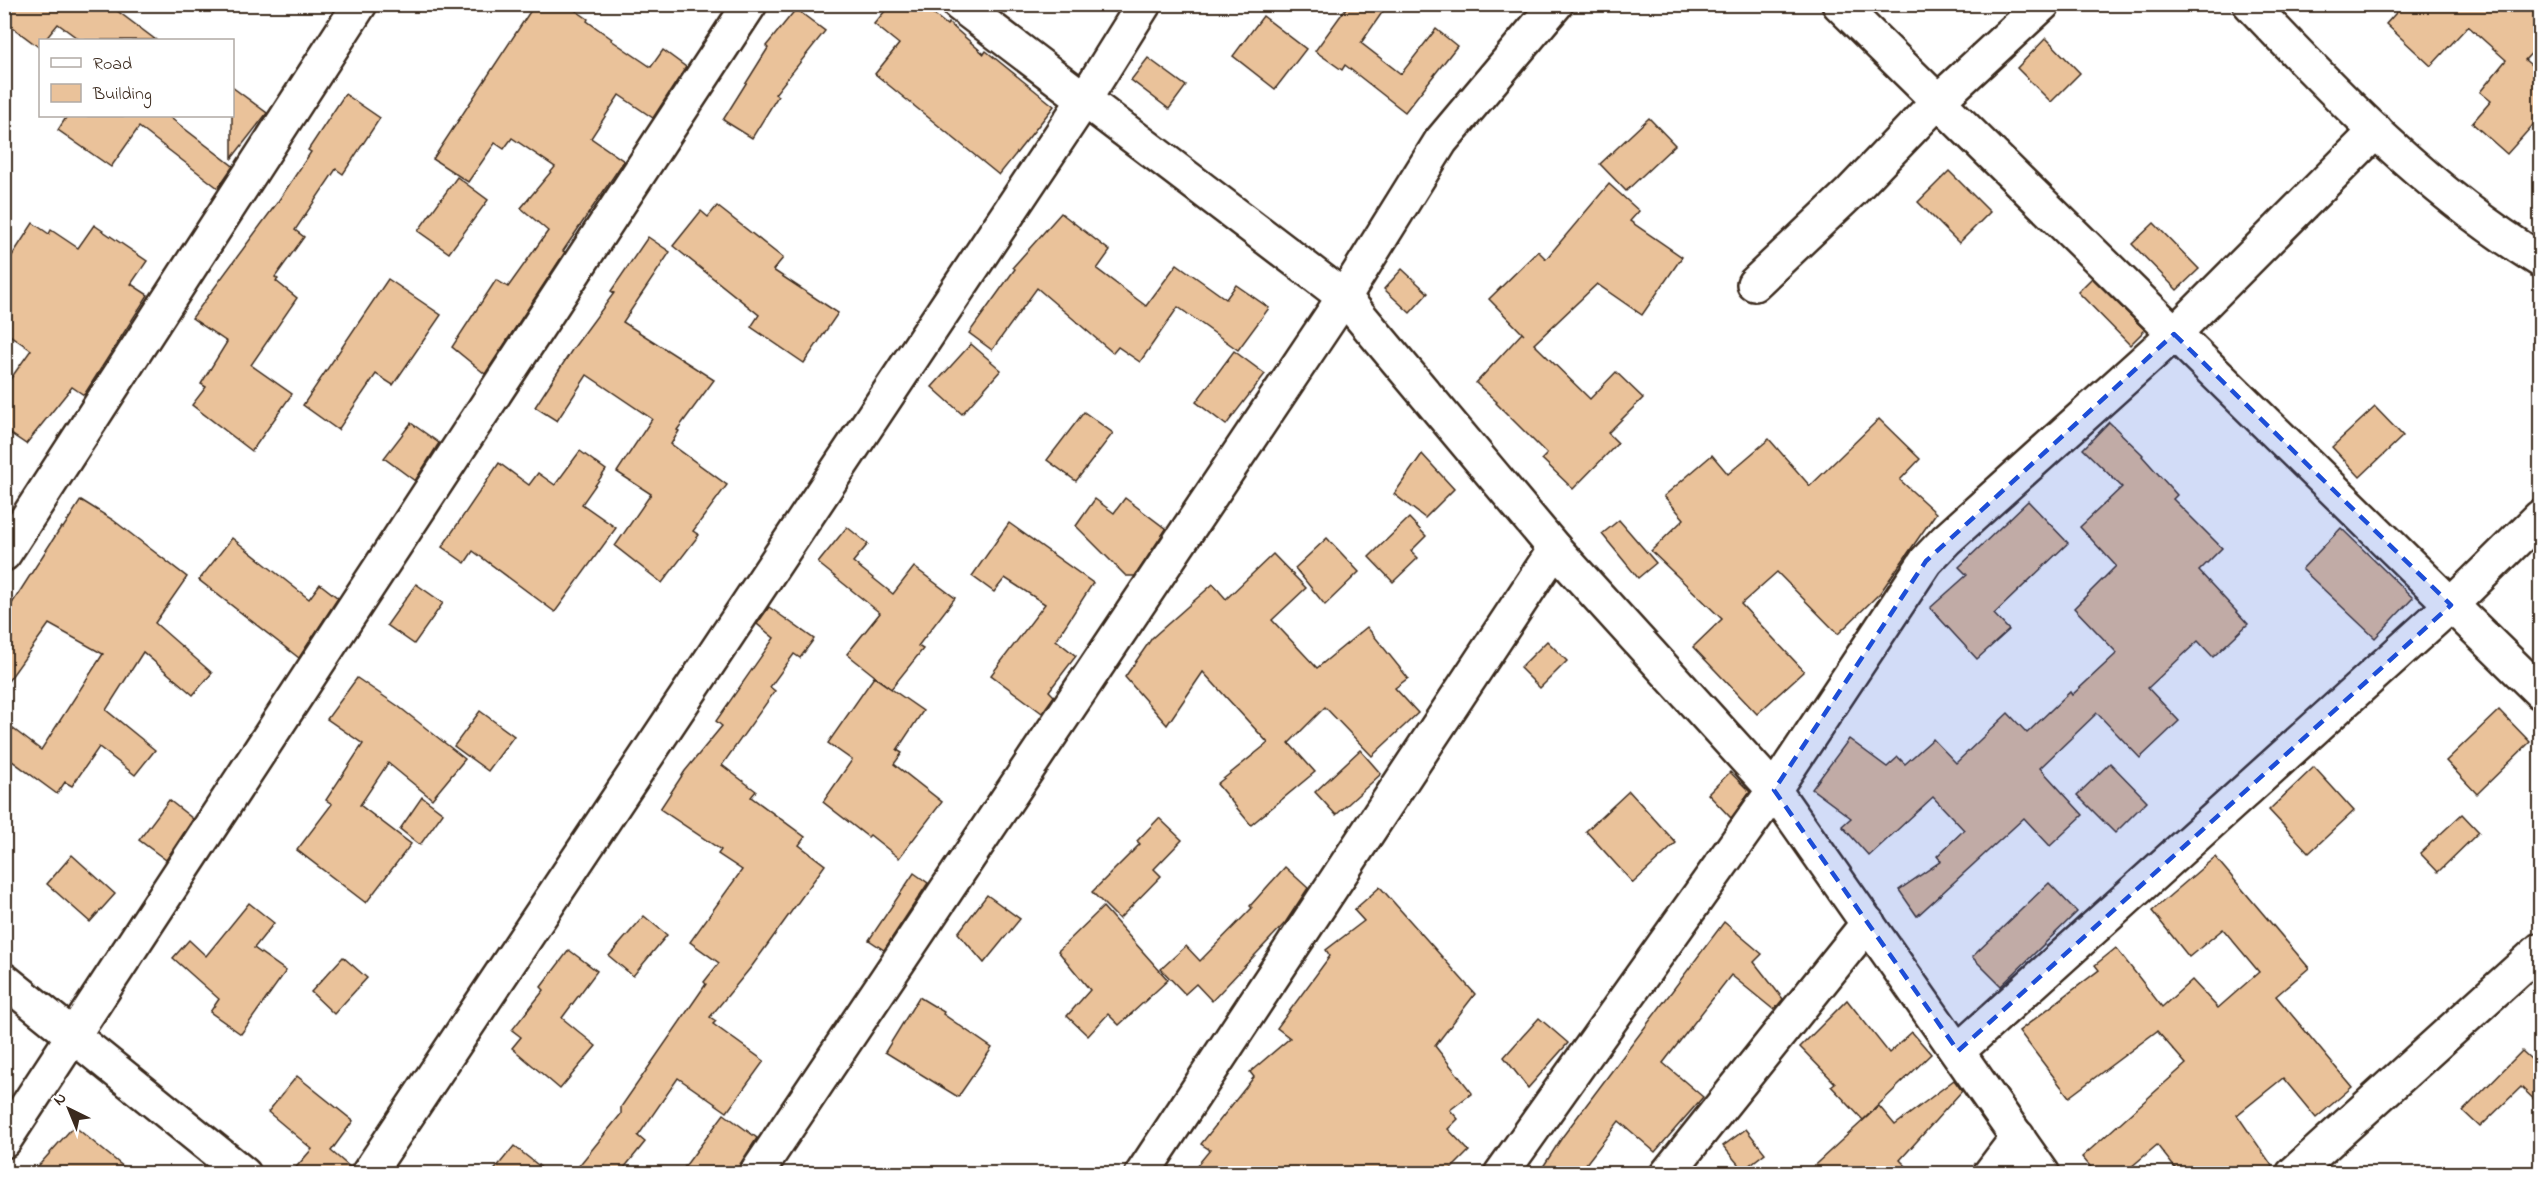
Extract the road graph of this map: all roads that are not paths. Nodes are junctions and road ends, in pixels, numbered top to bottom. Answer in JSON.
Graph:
{"nodes":[{"id":1,"x":360,"y":4,"type":"edge"},
{"id":2,"x":750,"y":4,"type":"edge"},
{"id":3,"x":959,"y":4,"type":"edge"},
{"id":4,"x":1144,"y":4,"type":"edge"},
{"id":5,"x":1556,"y":4,"type":"edge"},
{"id":6,"x":1839,"y":4,"type":"edge"},
{"id":7,"x":2043,"y":4,"type":"edge"},
{"id":8,"x":2250,"y":4,"type":"edge"},
{"id":9,"x":1084,"y":100,"type":"junction"},
{"id":10,"x":1938,"y":101,"type":"junction"},
{"id":11,"x":2376,"y":131,"type":"junction"},
{"id":12,"x":2536,"y":248,"type":"edge"},
{"id":13,"x":1754,"y":284,"type":"dead end"},
{"id":14,"x":1344,"y":297,"type":"junction"},
{"id":15,"x":2175,"y":334,"type":"junction"},
{"id":16,"x":2541,"y":517,"type":"edge"},
{"id":17,"x":1555,"y":549,"type":"junction"},
{"id":18,"x":4,"y":554,"type":"edge"},
{"id":19,"x":2451,"y":605,"type":"junction"},
{"id":20,"x":2541,"y":692,"type":"edge"},
{"id":21,"x":1774,"y":790,"type":"junction"},
{"id":22,"x":1868,"y":923,"type":"junction"},
{"id":23,"x":2541,"y":950,"type":"edge"},
{"id":24,"x":4,"y":981,"type":"edge"},
{"id":25,"x":73,"y":1036,"type":"junction"},
{"id":26,"x":1958,"y":1051,"type":"junction"},
{"id":27,"x":2018,"y":1137,"type":"junction"},
{"id":28,"x":4,"y":1141,"type":"edge"},
{"id":29,"x":244,"y":1173,"type":"edge"},
{"id":30,"x":368,"y":1173,"type":"edge"},
{"id":31,"x":756,"y":1173,"type":"edge"},
{"id":32,"x":1142,"y":1173,"type":"edge"},
{"id":33,"x":1501,"y":1173,"type":"edge"},
{"id":34,"x":1667,"y":1173,"type":"edge"},
{"id":35,"x":1990,"y":1173,"type":"edge"},
{"id":36,"x":2043,"y":1173,"type":"edge"},
{"id":37,"x":2293,"y":1173,"type":"edge"}],
"edges":[{"from":1,"to":18,"type":"street"},
{"from":2,"to":25,"type":"street"},
{"from":3,"to":9,"type":"street"},
{"from":4,"to":9,"type":"street"},
{"from":5,"to":14,"type":"street"},
{"from":6,"to":10,"type":"street"},
{"from":7,"to":10,"type":"street"},
{"from":8,"to":11,"type":"street"},
{"from":9,"to":14,"type":"street"},
{"from":9,"to":30,"type":"street"},
{"from":10,"to":13,"type":"street"},
{"from":10,"to":15,"type":"street"},
{"from":11,"to":12,"type":"street"},
{"from":11,"to":15,"type":"street"},
{"from":14,"to":17,"type":"street"},
{"from":14,"to":31,"type":"street"},
{"from":15,"to":19,"type":"street"},
{"from":15,"to":21,"type":"street"},
{"from":16,"to":19,"type":"street"},
{"from":17,"to":21,"type":"street"},
{"from":17,"to":32,"type":"street"},
{"from":19,"to":20,"type":"street"},
{"from":19,"to":26,"type":"street"},
{"from":21,"to":22,"type":"street"},
{"from":21,"to":33,"type":"street"},
{"from":22,"to":26,"type":"street"},
{"from":22,"to":34,"type":"street"},
{"from":23,"to":37,"type":"street"},
{"from":24,"to":25,"type":"street"},
{"from":25,"to":28,"type":"street"},
{"from":25,"to":29,"type":"street"},
{"from":26,"to":27,"type":"street"},
{"from":27,"to":35,"type":"street"},
{"from":27,"to":36,"type":"street"}]}
